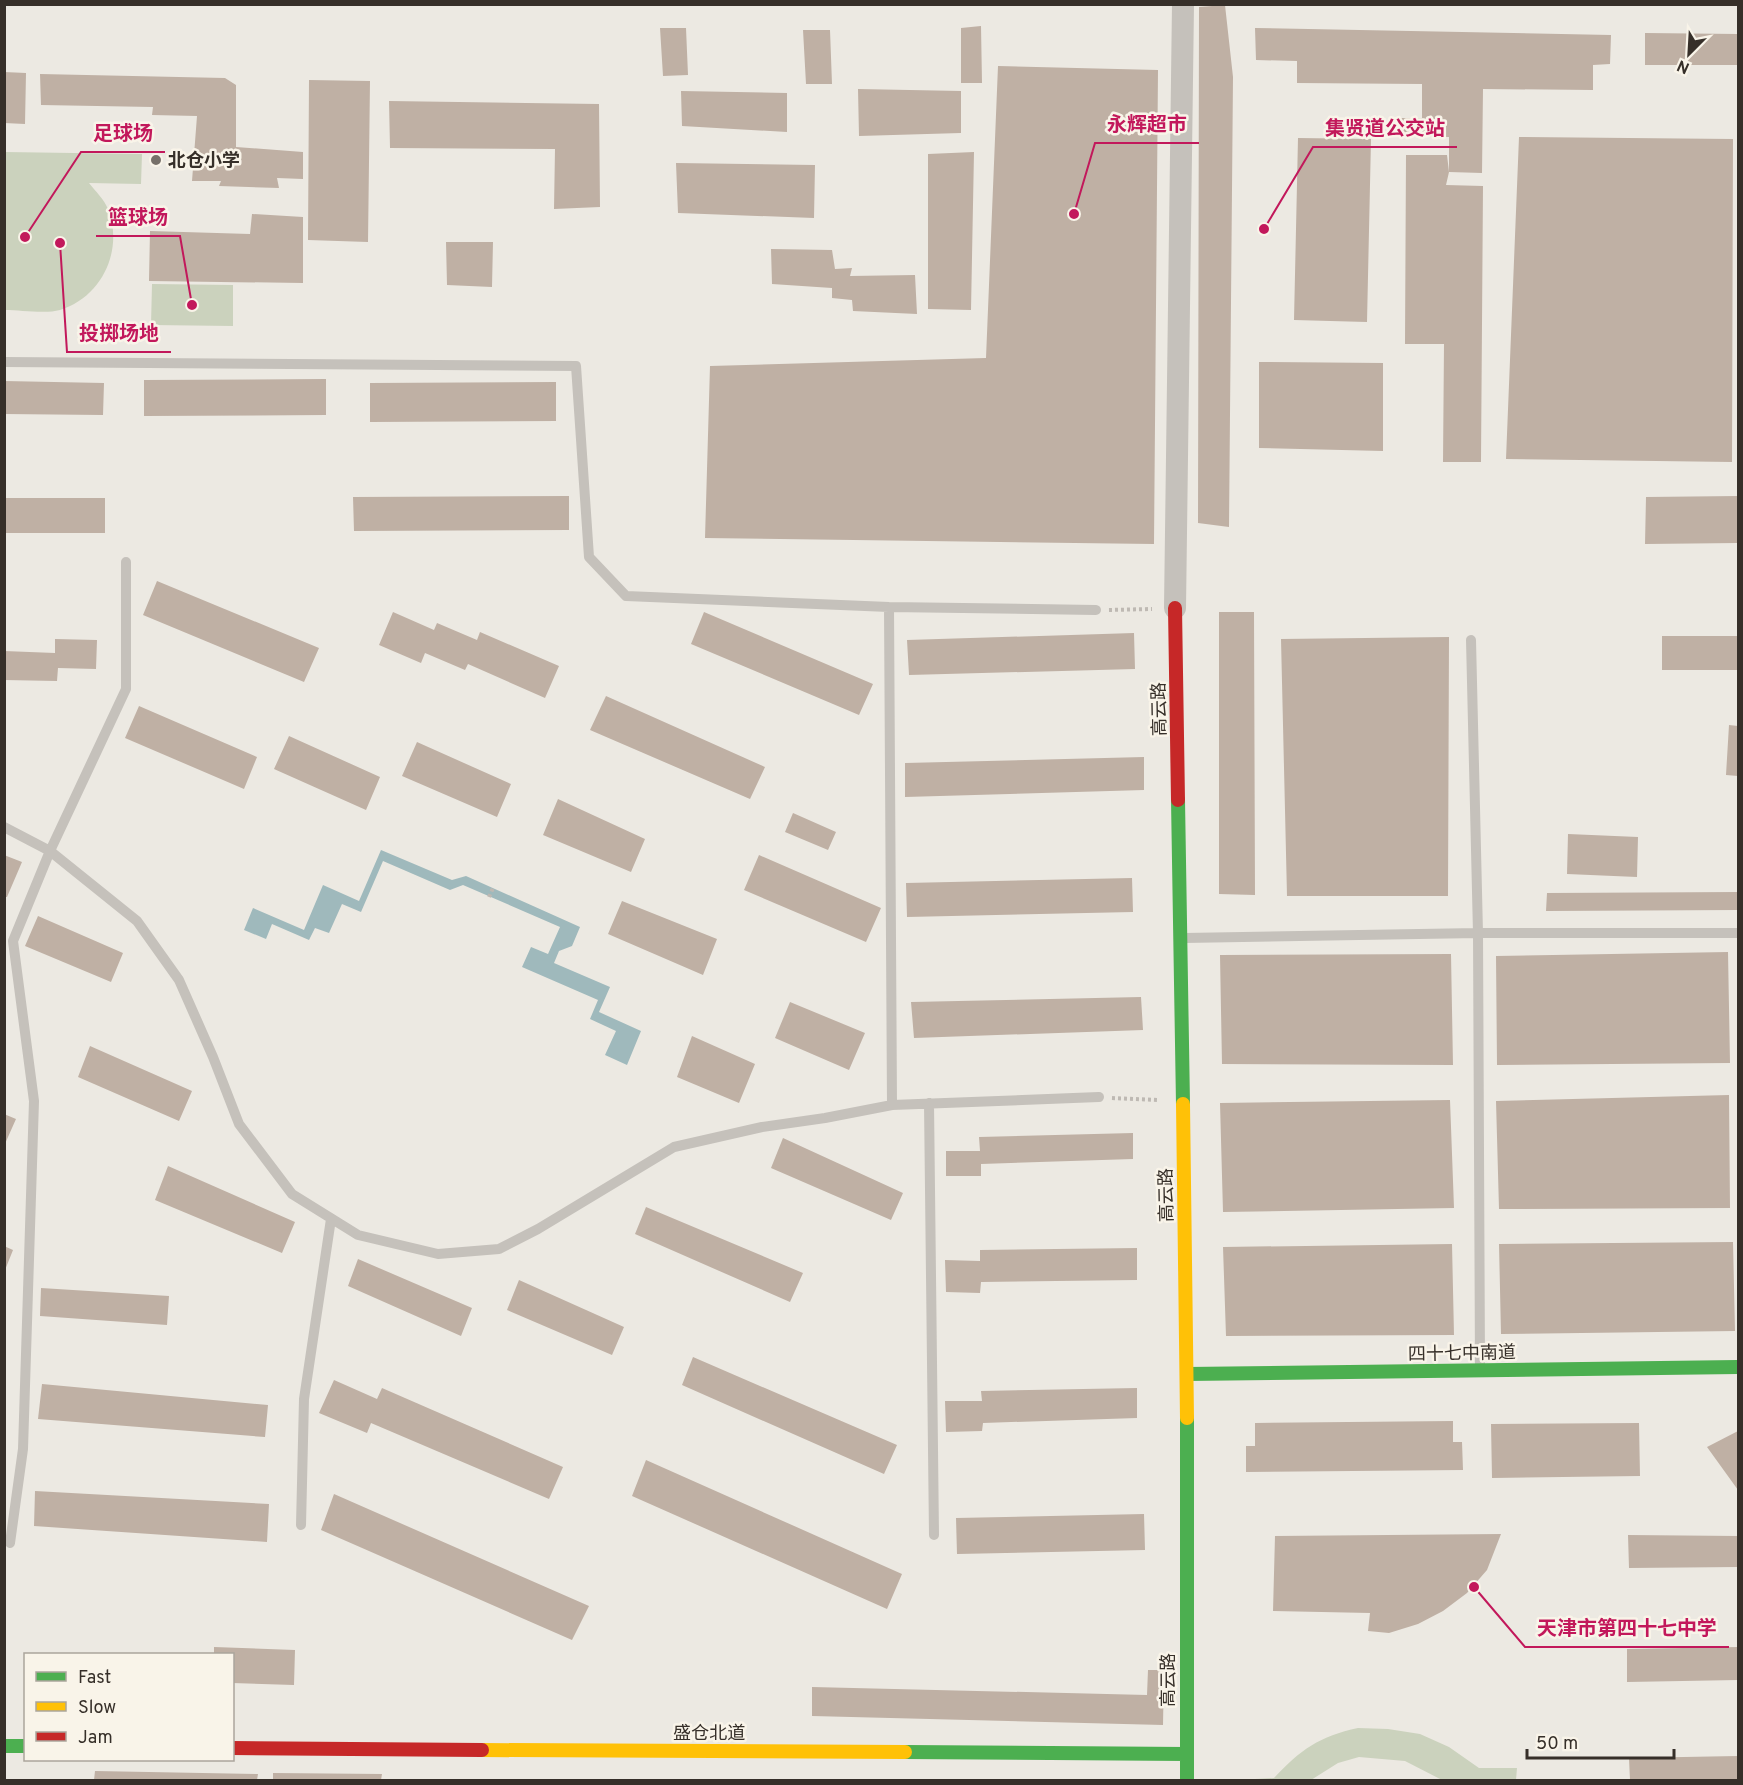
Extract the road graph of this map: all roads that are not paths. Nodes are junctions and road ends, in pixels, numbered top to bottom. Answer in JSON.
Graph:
{"nodes":[{"id":1,"x":1183,"y":4,"type":"edge"},
{"id":2,"x":4,"y":362,"type":"edge"},
{"id":3,"x":126,"y":562,"type":"dead end"},
{"id":4,"x":889,"y":607,"type":"junction"},
{"id":5,"x":1175,"y":608,"type":"joint"},
{"id":6,"x":1096,"y":610,"type":"road end"},
{"id":7,"x":1471,"y":640,"type":"dead end"},
{"id":8,"x":4,"y":827,"type":"edge"},
{"id":9,"x":50,"y":851,"type":"junction"},
{"id":10,"x":1478,"y":933,"type":"junction"},
{"id":11,"x":1738,"y":933,"type":"edge"},
{"id":12,"x":1181,"y":938,"type":"junction"},
{"id":13,"x":1099,"y":1098,"type":"road end"},
{"id":14,"x":929,"y":1104,"type":"junction"},
{"id":15,"x":892,"y":1105,"type":"junction"},
{"id":16,"x":331,"y":1219,"type":"junction"},
{"id":17,"x":1738,"y":1367,"type":"edge"},
{"id":18,"x":1480,"y":1371,"type":"junction"},
{"id":19,"x":1187,"y":1374,"type":"junction"},
{"id":20,"x":301,"y":1525,"type":"dead end"},
{"id":21,"x":934,"y":1535,"type":"dead end"},
{"id":22,"x":10,"y":1543,"type":"dead end"},
{"id":23,"x":4,"y":1733,"type":"edge"},
{"id":24,"x":24,"y":1733,"type":"edge"},
{"id":25,"x":4,"y":1746,"type":"edge"},
{"id":26,"x":24,"y":1746,"type":"edge"},
{"id":27,"x":234,"y":1748,"type":"edge"},
{"id":28,"x":1186,"y":1754,"type":"junction"},
{"id":29,"x":1187,"y":1780,"type":"edge"}],
"edges":[{"from":1,"to":5,"type":"street"},
{"from":2,"to":4,"type":"lane"},
{"from":3,"to":9,"type":"lane"},
{"from":4,"to":6,"type":"lane"},
{"from":4,"to":15,"type":"lane"},
{"from":5,"to":12,"type":"street","name":"高云路"},
{"from":7,"to":10,"type":"lane"},
{"from":8,"to":9,"type":"lane"},
{"from":9,"to":16,"type":"lane"},
{"from":9,"to":22,"type":"lane"},
{"from":10,"to":11,"type":"lane"},
{"from":10,"to":12,"type":"lane"},
{"from":10,"to":18,"type":"lane"},
{"from":12,"to":19,"type":"street","name":"高云路"},
{"from":13,"to":14,"type":"lane"},
{"from":14,"to":15,"type":"lane"},
{"from":14,"to":21,"type":"lane"},
{"from":15,"to":16,"type":"lane"},
{"from":16,"to":20,"type":"lane"},
{"from":17,"to":18,"type":"street","name":"四十七中南道"},
{"from":18,"to":19,"type":"street","name":"四十七中南道"},
{"from":19,"to":28,"type":"street","name":"高云路"},
{"from":23,"to":24,"type":"street"},
{"from":25,"to":26,"type":"street"},
{"from":27,"to":28,"type":"street","name":"盛仓北道"},
{"from":28,"to":29,"type":"street","name":"高云路"}]}
